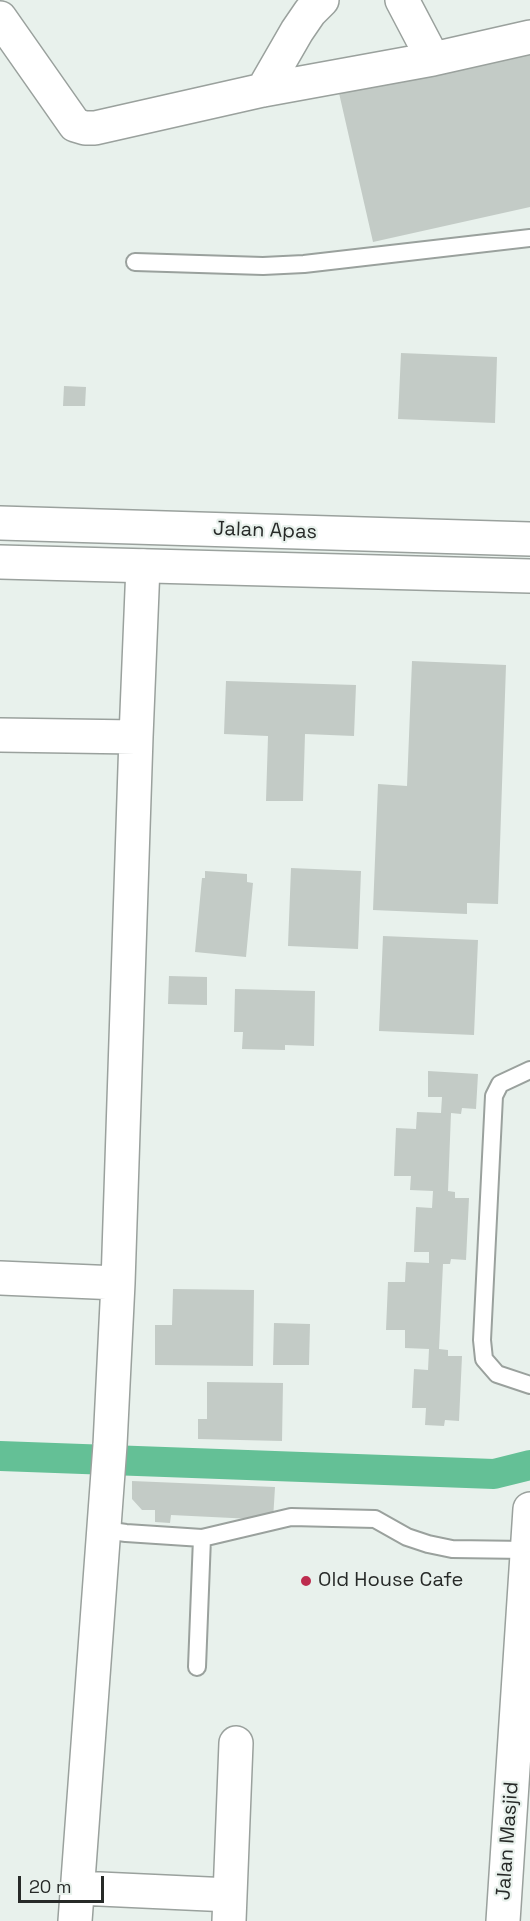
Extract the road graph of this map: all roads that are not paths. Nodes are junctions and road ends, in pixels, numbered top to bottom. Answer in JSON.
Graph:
{"nodes":[{"id":1,"x":321,"y":0,"type":"edge"},
{"id":2,"x":402,"y":0,"type":"edge"},
{"id":3,"x":0,"y":18,"type":"edge"},
{"id":4,"x":530,"y":37,"type":"edge"},
{"id":5,"x":433,"y":59,"type":"junction"},
{"id":6,"x":263,"y":90,"type":"junction"},
{"id":7,"x":530,"y":238,"type":"edge"},
{"id":8,"x":135,"y":262,"type":"dead end"},
{"id":9,"x":0,"y":523,"type":"edge"},
{"id":10,"x":530,"y":539,"type":"edge"},
{"id":11,"x":0,"y":562,"type":"edge"},
{"id":12,"x":143,"y":566,"type":"junction"},
{"id":13,"x":530,"y":576,"type":"edge"},
{"id":14,"x":0,"y":735,"type":"edge"},
{"id":15,"x":136,"y":737,"type":"junction"},
{"id":16,"x":530,"y":1070,"type":"edge"},
{"id":17,"x":0,"y":1278,"type":"edge"},
{"id":18,"x":118,"y":1283,"type":"junction"},
{"id":19,"x":530,"y":1384,"type":"edge"},
{"id":20,"x":530,"y":1509,"type":"edge"},
{"id":21,"x":104,"y":1530,"type":"junction"},
{"id":22,"x":202,"y":1538,"type":"junction"},
{"id":23,"x":527,"y":1550,"type":"junction"},
{"id":24,"x":197,"y":1667,"type":"dead end"},
{"id":25,"x":236,"y":1743,"type":"dead end"},
{"id":26,"x":520,"y":1806,"type":"edge"},
{"id":27,"x":78,"y":1887,"type":"junction"},
{"id":28,"x":229,"y":1908,"type":"edge"},
{"id":29,"x":75,"y":1921,"type":"edge"},
{"id":30,"x":503,"y":1921,"type":"edge"}],
"edges":[{"from":1,"to":6,"type":"main road"},
{"from":2,"to":5,"type":"main road"},
{"from":3,"to":6,"type":"main road"},
{"from":4,"to":5,"type":"main road"},
{"from":5,"to":6,"type":"main road"},
{"from":7,"to":8,"type":"lane"},
{"from":9,"to":10,"type":"main road","name":"Jalan Apas"},
{"from":11,"to":12,"type":"main road","name":"Jalan Apas"},
{"from":12,"to":13,"type":"main road","name":"Jalan Apas"},
{"from":12,"to":15,"type":"main road"},
{"from":14,"to":15,"type":"main road"},
{"from":15,"to":18,"type":"main road"},
{"from":16,"to":19,"type":"lane"},
{"from":17,"to":18,"type":"main road"},
{"from":18,"to":21,"type":"main road"},
{"from":20,"to":23,"type":"main road","name":"Jalan Masjid"},
{"from":21,"to":22,"type":"lane"},
{"from":21,"to":27,"type":"main road"},
{"from":22,"to":23,"type":"lane"},
{"from":22,"to":24,"type":"lane"},
{"from":23,"to":26,"type":"main road","name":"Jalan Masjid"},
{"from":25,"to":28,"type":"main road"},
{"from":26,"to":30,"type":"main road","name":"Jalan Masjid"},
{"from":27,"to":28,"type":"main road"},
{"from":27,"to":29,"type":"main road"}]}
